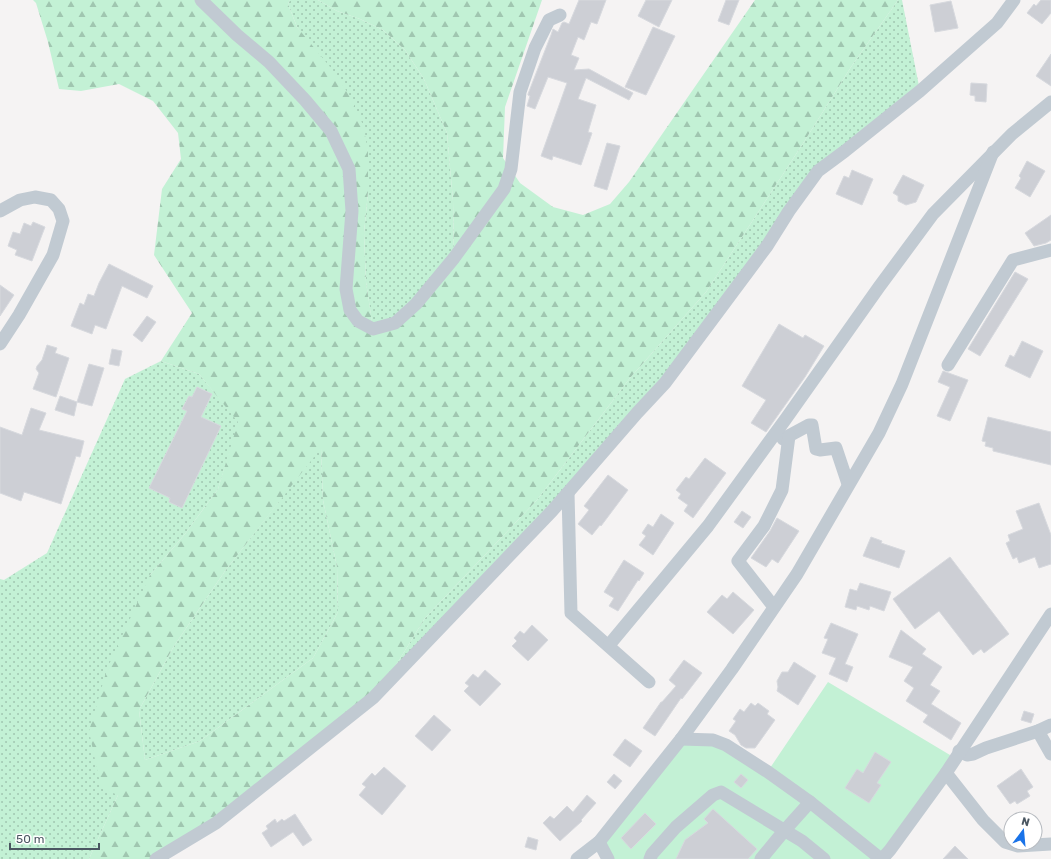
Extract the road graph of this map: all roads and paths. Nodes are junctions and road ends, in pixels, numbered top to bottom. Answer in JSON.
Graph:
{"nodes":[{"id":1,"x":201,"y":0,"type":"edge"},
{"id":2,"x":1014,"y":0,"type":"edge"},
{"id":3,"x":560,"y":15,"type":"dead end"},
{"id":4,"x":1051,"y":102,"type":"edge"},
{"id":5,"x":993,"y":152,"type":"junction"},
{"id":6,"x":0,"y":211,"type":"edge"},
{"id":7,"x":1051,"y":250,"type":"edge"},
{"id":8,"x":0,"y":344,"type":"edge"},
{"id":9,"x":948,"y":365,"type":"dead end"},
{"id":10,"x":790,"y":436,"type":"junction"},
{"id":11,"x":764,"y":449,"type":"junction"},
{"id":12,"x":848,"y":484,"type":"junction"},
{"id":13,"x":568,"y":493,"type":"junction"},
{"id":14,"x":774,"y":608,"type":"junction"},
{"id":15,"x":1051,"y":614,"type":"edge"},
{"id":16,"x":609,"y":645,"type":"junction"},
{"id":17,"x":649,"y":682,"type":"dead end"},
{"id":18,"x":1051,"y":725,"type":"edge"},
{"id":19,"x":1038,"y":732,"type":"junction"},
{"id":20,"x":681,"y":739,"type":"junction"},
{"id":21,"x":959,"y":751,"type":"junction"},
{"id":22,"x":1051,"y":754,"type":"edge"},
{"id":23,"x":946,"y":773,"type":"junction"},
{"id":24,"x":810,"y":802,"type":"junction"},
{"id":25,"x":784,"y":831,"type":"junction"},
{"id":26,"x":599,"y":842,"type":"junction"},
{"id":27,"x":1051,"y":844,"type":"edge"},
{"id":28,"x":766,"y":858,"type":"edge"},
{"id":29,"x":156,"y":859,"type":"edge"},
{"id":30,"x":577,"y":859,"type":"edge"},
{"id":31,"x":608,"y":859,"type":"edge"},
{"id":32,"x":650,"y":859,"type":"edge"},
{"id":33,"x":824,"y":859,"type":"edge"},
{"id":34,"x":882,"y":859,"type":"edge"}],
"edges":[{"from":1,"to":3,"type":"street"},
{"from":2,"to":13,"type":"street"},
{"from":4,"to":5,"type":"street"},
{"from":5,"to":11,"type":"street"},
{"from":5,"to":12,"type":"street"},
{"from":6,"to":8,"type":"street"},
{"from":7,"to":9,"type":"street"},
{"from":10,"to":11,"type":"street"},
{"from":10,"to":12,"type":"street"},
{"from":10,"to":14,"type":"street"},
{"from":11,"to":16,"type":"street"},
{"from":12,"to":14,"type":"street"},
{"from":13,"to":16,"type":"street"},
{"from":13,"to":29,"type":"street"},
{"from":14,"to":20,"type":"street"},
{"from":15,"to":21,"type":"street"},
{"from":16,"to":17,"type":"street"},
{"from":18,"to":19,"type":"street"},
{"from":19,"to":21,"type":"street"},
{"from":19,"to":22,"type":"street"},
{"from":20,"to":24,"type":"street"},
{"from":20,"to":26,"type":"street"},
{"from":21,"to":23,"type":"street"},
{"from":23,"to":27,"type":"street"},
{"from":23,"to":34,"type":"street"},
{"from":24,"to":25,"type":"street"},
{"from":24,"to":34,"type":"street"},
{"from":25,"to":28,"type":"street"},
{"from":25,"to":32,"type":"street"},
{"from":25,"to":33,"type":"street"},
{"from":26,"to":30,"type":"street"},
{"from":26,"to":31,"type":"street"}]}
